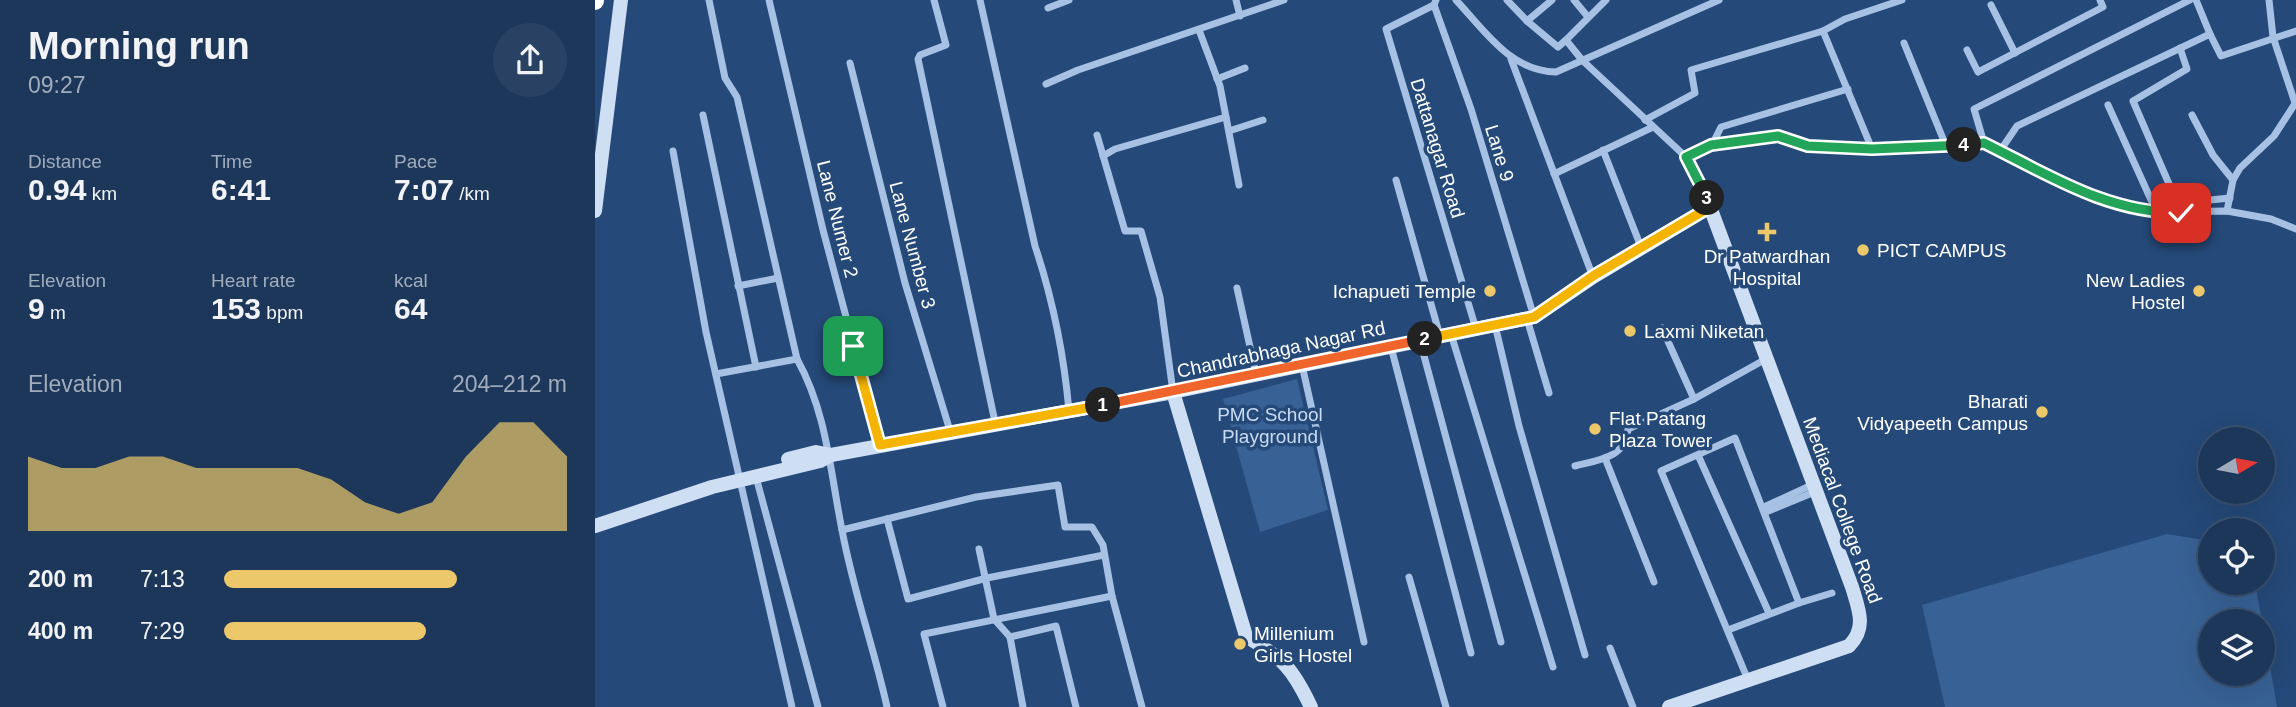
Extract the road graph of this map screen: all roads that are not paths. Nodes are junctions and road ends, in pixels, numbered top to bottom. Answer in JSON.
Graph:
{"nodes":[{"id":1,"x":621,"y":0,"type":"edge"},
{"id":2,"x":709,"y":0,"type":"edge"},
{"id":3,"x":769,"y":0,"type":"edge"},
{"id":4,"x":934,"y":0,"type":"edge"},
{"id":5,"x":980,"y":0,"type":"edge"},
{"id":6,"x":1069,"y":0,"type":"edge"},
{"id":7,"x":1236,"y":0,"type":"edge"},
{"id":8,"x":1284,"y":0,"type":"edge"},
{"id":9,"x":1456,"y":0,"type":"edge"},
{"id":10,"x":1507,"y":0,"type":"edge"},
{"id":11,"x":1552,"y":0,"type":"edge"},
{"id":12,"x":1574,"y":0,"type":"edge"},
{"id":13,"x":1606,"y":0,"type":"edge"},
{"id":14,"x":1719,"y":0,"type":"edge"},
{"id":15,"x":1902,"y":0,"type":"edge"},
{"id":16,"x":2100,"y":0,"type":"edge"},
{"id":17,"x":2190,"y":0,"type":"edge"},
{"id":18,"x":2196,"y":0,"type":"edge"},
{"id":19,"x":2269,"y":0,"type":"edge"},
{"id":20,"x":1435,"y":2,"type":"edge"},
{"id":21,"x":1991,"y":5,"type":"dead end"},
{"id":22,"x":1048,"y":8,"type":"dead end"},
{"id":23,"x":1240,"y":16,"type":"junction"},
{"id":24,"x":1588,"y":17,"type":"junction"},
{"id":25,"x":1527,"y":21,"type":"junction"},
{"id":26,"x":1199,"y":30,"type":"junction"},
{"id":27,"x":1823,"y":31,"type":"junction"},
{"id":28,"x":2296,"y":31,"type":"edge"},
{"id":29,"x":2210,"y":34,"type":"junction"},
{"id":30,"x":2273,"y":37,"type":"junction"},
{"id":31,"x":1566,"y":40,"type":"junction"},
{"id":32,"x":1904,"y":43,"type":"dead end"},
{"id":33,"x":2180,"y":48,"type":"junction"},
{"id":34,"x":1967,"y":50,"type":"dead end"},
{"id":35,"x":2015,"y":53,"type":"junction"},
{"id":36,"x":1511,"y":59,"type":"junction"},
{"id":37,"x":1582,"y":60,"type":"junction"},
{"id":38,"x":850,"y":63,"type":"dead end"},
{"id":39,"x":1245,"y":68,"type":"dead end"},
{"id":40,"x":1217,"y":79,"type":"junction"},
{"id":41,"x":1046,"y":84,"type":"dead end"},
{"id":42,"x":1848,"y":89,"type":"junction"},
{"id":43,"x":2295,"y":102,"type":"edge"},
{"id":44,"x":2108,"y":105,"type":"dead end"},
{"id":45,"x":703,"y":115,"type":"dead end"},
{"id":46,"x":2192,"y":115,"type":"dead end"},
{"id":47,"x":1226,"y":117,"type":"junction"},
{"id":48,"x":1263,"y":120,"type":"dead end"},
{"id":49,"x":1645,"y":120,"type":"junction"},
{"id":50,"x":1653,"y":127,"type":"junction"},
{"id":51,"x":1229,"y":131,"type":"junction"},
{"id":52,"x":1097,"y":135,"type":"dead end"},
{"id":53,"x":1984,"y":143,"type":"junction"},
{"id":54,"x":1711,"y":145,"type":"junction"},
{"id":55,"x":1946,"y":146,"type":"junction"},
{"id":56,"x":1872,"y":149,"type":"junction"},
{"id":57,"x":673,"y":150,"type":"dead end"},
{"id":58,"x":1603,"y":150,"type":"junction"},
{"id":59,"x":2000,"y":151,"type":"junction"},
{"id":60,"x":1103,"y":156,"type":"junction"},
{"id":61,"x":1686,"y":157,"type":"junction"},
{"id":62,"x":1554,"y":174,"type":"junction"},
{"id":63,"x":1396,"y":180,"type":"dead end"},
{"id":64,"x":2233,"y":180,"type":"junction"},
{"id":65,"x":1239,"y":185,"type":"dead end"},
{"id":66,"x":2230,"y":198,"type":"junction"},
{"id":67,"x":1710,"y":207,"type":"junction"},
{"id":68,"x":595,"y":211,"type":"edge"},
{"id":69,"x":2227,"y":211,"type":"junction"},
{"id":70,"x":2157,"y":213,"type":"junction"},
{"id":71,"x":2296,"y":229,"type":"edge"},
{"id":72,"x":1641,"y":248,"type":"junction"},
{"id":73,"x":1593,"y":276,"type":"junction"},
{"id":74,"x":778,"y":278,"type":"junction"},
{"id":75,"x":738,"y":286,"type":"junction"},
{"id":76,"x":1237,"y":288,"type":"dead end"},
{"id":77,"x":1530,"y":318,"type":"junction"},
{"id":78,"x":1495,"y":325,"type":"junction"},
{"id":79,"x":1662,"y":328,"type":"dead end"},
{"id":80,"x":1476,"y":329,"type":"junction"},
{"id":81,"x":1445,"y":335,"type":"junction"},
{"id":82,"x":1420,"y":340,"type":"junction"},
{"id":83,"x":1391,"y":346,"type":"junction"},
{"id":84,"x":797,"y":359,"type":"junction"},
{"id":85,"x":1766,"y":359,"type":"junction"},
{"id":86,"x":1302,"y":365,"type":"junction"},
{"id":87,"x":756,"y":367,"type":"junction"},
{"id":88,"x":716,"y":374,"type":"junction"},
{"id":89,"x":1256,"y":374,"type":"junction"},
{"id":90,"x":1173,"y":392,"type":"junction"},
{"id":91,"x":1549,"y":393,"type":"dead end"},
{"id":92,"x":1694,"y":399,"type":"junction"},
{"id":93,"x":1069,"y":411,"type":"junction"},
{"id":94,"x":995,"y":422,"type":"junction"},
{"id":95,"x":951,"y":434,"type":"junction"},
{"id":96,"x":880,"y":445,"type":"junction"},
{"id":97,"x":831,"y":454,"type":"junction"},
{"id":98,"x":1698,"y":455,"type":"junction"},
{"id":99,"x":1605,"y":457,"type":"junction"},
{"id":100,"x":1575,"y":466,"type":"dead end"},
{"id":101,"x":739,"y":476,"type":"junction"},
{"id":102,"x":756,"y":476,"type":"junction"},
{"id":103,"x":1815,"y":487,"type":"junction"},
{"id":104,"x":1765,"y":510,"type":"junction"},
{"id":105,"x":595,"y":517,"type":"edge"},
{"id":106,"x":887,"y":519,"type":"junction"},
{"id":107,"x":595,"y":526,"type":"edge"},
{"id":108,"x":842,"y":530,"type":"junction"},
{"id":109,"x":979,"y":549,"type":"dead end"},
{"id":110,"x":1104,"y":555,"type":"junction"},
{"id":111,"x":1409,"y":577,"type":"dead end"},
{"id":112,"x":987,"y":579,"type":"junction"},
{"id":113,"x":1654,"y":582,"type":"dead end"},
{"id":114,"x":1832,"y":593,"type":"dead end"},
{"id":115,"x":1112,"y":596,"type":"junction"},
{"id":116,"x":1799,"y":603,"type":"junction"},
{"id":117,"x":1769,"y":613,"type":"junction"},
{"id":118,"x":995,"y":619,"type":"junction"},
{"id":119,"x":1728,"y":630,"type":"junction"},
{"id":120,"x":1010,"y":637,"type":"junction"},
{"id":121,"x":1364,"y":642,"type":"dead end"},
{"id":122,"x":1501,"y":642,"type":"dead end"},
{"id":123,"x":1610,"y":648,"type":"dead end"},
{"id":124,"x":1471,"y":653,"type":"dead end"},
{"id":125,"x":1585,"y":655,"type":"dead end"},
{"id":126,"x":1553,"y":667,"type":"dead end"},
{"id":127,"x":1748,"y":680,"type":"junction"},
{"id":128,"x":792,"y":707,"type":"edge"},
{"id":129,"x":818,"y":707,"type":"edge"},
{"id":130,"x":887,"y":707,"type":"edge"},
{"id":131,"x":943,"y":707,"type":"edge"},
{"id":132,"x":1023,"y":707,"type":"edge"},
{"id":133,"x":1076,"y":707,"type":"edge"},
{"id":134,"x":1142,"y":707,"type":"edge"},
{"id":135,"x":1311,"y":707,"type":"edge"},
{"id":136,"x":1446,"y":707,"type":"edge"},
{"id":137,"x":1633,"y":707,"type":"edge"},
{"id":138,"x":1669,"y":707,"type":"edge"}],
"edges":[{"from":1,"to":68,"type":"street"},
{"from":2,"to":74,"type":"street"},
{"from":3,"to":96,"type":"street","name":"Lane Numer 2"},
{"from":4,"to":94,"type":"street"},
{"from":5,"to":93,"type":"street"},
{"from":6,"to":22,"type":"street"},
{"from":7,"to":23,"type":"street"},
{"from":8,"to":23,"type":"street"},
{"from":9,"to":36,"type":"street"},
{"from":10,"to":25,"type":"street"},
{"from":11,"to":25,"type":"street"},
{"from":12,"to":24,"type":"street"},
{"from":13,"to":24,"type":"street"},
{"from":14,"to":37,"type":"street"},
{"from":15,"to":27,"type":"street"},
{"from":16,"to":35,"type":"street"},
{"from":17,"to":53,"type":"street"},
{"from":18,"to":29,"type":"street"},
{"from":19,"to":30,"type":"street"},
{"from":20,"to":77,"type":"street","name":"Lane 9"},
{"from":20,"to":80,"type":"street","name":"Dattanagar Road"},
{"from":21,"to":35,"type":"street"},
{"from":23,"to":26,"type":"street"},
{"from":24,"to":31,"type":"street"},
{"from":25,"to":31,"type":"street"},
{"from":26,"to":40,"type":"street"},
{"from":26,"to":41,"type":"street"},
{"from":27,"to":42,"type":"street"},
{"from":27,"to":49,"type":"street"},
{"from":28,"to":30,"type":"street"},
{"from":29,"to":30,"type":"street"},
{"from":29,"to":33,"type":"street"},
{"from":30,"to":43,"type":"street"},
{"from":31,"to":37,"type":"street"},
{"from":32,"to":55,"type":"street"},
{"from":33,"to":59,"type":"street"},
{"from":33,"to":66,"type":"street"},
{"from":34,"to":35,"type":"street"},
{"from":36,"to":37,"type":"street"},
{"from":36,"to":62,"type":"street"},
{"from":37,"to":49,"type":"street"},
{"from":38,"to":95,"type":"street","name":"Lane Number 3"},
{"from":39,"to":40,"type":"street"},
{"from":40,"to":47,"type":"street"},
{"from":42,"to":54,"type":"street"},
{"from":42,"to":56,"type":"street"},
{"from":43,"to":64,"type":"street"},
{"from":44,"to":70,"type":"street"},
{"from":45,"to":75,"type":"street"},
{"from":46,"to":64,"type":"street"},
{"from":47,"to":51,"type":"street"},
{"from":47,"to":60,"type":"street"},
{"from":48,"to":51,"type":"street"},
{"from":49,"to":50,"type":"street"},
{"from":50,"to":58,"type":"street"},
{"from":50,"to":61,"type":"street"},
{"from":51,"to":65,"type":"street"},
{"from":52,"to":60,"type":"street"},
{"from":53,"to":55,"type":"street"},
{"from":53,"to":59,"type":"street"},
{"from":54,"to":56,"type":"street"},
{"from":54,"to":61,"type":"street"},
{"from":55,"to":56,"type":"street"},
{"from":57,"to":88,"type":"street"},
{"from":58,"to":62,"type":"street"},
{"from":58,"to":72,"type":"street"},
{"from":59,"to":70,"type":"street"},
{"from":60,"to":90,"type":"street"},
{"from":61,"to":67,"type":"street"},
{"from":62,"to":73,"type":"street"},
{"from":63,"to":81,"type":"street"},
{"from":64,"to":66,"type":"street"},
{"from":66,"to":69,"type":"street"},
{"from":67,"to":72,"type":"street","name":"Chandrabhaga Nagar Rd"},
{"from":67,"to":85,"type":"street","name":"Mediacal College Road"},
{"from":69,"to":70,"type":"street"},
{"from":69,"to":71,"type":"street"},
{"from":72,"to":73,"type":"street","name":"Chandrabhaga Nagar Rd"},
{"from":73,"to":77,"type":"street","name":"Chandrabhaga Nagar Rd"},
{"from":74,"to":75,"type":"street"},
{"from":74,"to":84,"type":"street"},
{"from":75,"to":87,"type":"street"},
{"from":76,"to":89,"type":"street"},
{"from":77,"to":78,"type":"street","name":"Chandrabhaga Nagar Rd"},
{"from":77,"to":91,"type":"street","name":"Lane 9"},
{"from":78,"to":80,"type":"street","name":"Chandrabhaga Nagar Rd"},
{"from":78,"to":125,"type":"street"},
{"from":79,"to":92,"type":"street"},
{"from":80,"to":81,"type":"street","name":"Chandrabhaga Nagar Rd"},
{"from":81,"to":82,"type":"street","name":"Chandrabhaga Nagar Rd"},
{"from":81,"to":126,"type":"street"},
{"from":82,"to":83,"type":"street","name":"Chandrabhaga Nagar Rd"},
{"from":82,"to":122,"type":"street"},
{"from":83,"to":86,"type":"street","name":"Chandrabhaga Nagar Rd"},
{"from":83,"to":124,"type":"street"},
{"from":84,"to":87,"type":"street"},
{"from":84,"to":97,"type":"street"},
{"from":85,"to":92,"type":"street"},
{"from":85,"to":103,"type":"street","name":"Mediacal College Road"},
{"from":86,"to":89,"type":"street","name":"Chandrabhaga Nagar Rd"},
{"from":86,"to":121,"type":"street"},
{"from":87,"to":88,"type":"street"},
{"from":88,"to":101,"type":"street"},
{"from":89,"to":90,"type":"street","name":"Chandrabhaga Nagar Rd"},
{"from":90,"to":93,"type":"street","name":"Chandrabhaga Nagar Rd"},
{"from":90,"to":135,"type":"street"},
{"from":92,"to":99,"type":"street"},
{"from":93,"to":94,"type":"street","name":"Chandrabhaga Nagar Rd"},
{"from":94,"to":95,"type":"street","name":"Chandrabhaga Nagar Rd"},
{"from":95,"to":96,"type":"street","name":"Chandrabhaga Nagar Rd"},
{"from":96,"to":97,"type":"street","name":"Chandrabhaga Nagar Rd"},
{"from":97,"to":101,"type":"street"},
{"from":97,"to":102,"type":"street"},
{"from":97,"to":108,"type":"street"},
{"from":98,"to":104,"type":"street"},
{"from":98,"to":117,"type":"street"},
{"from":98,"to":119,"type":"street"},
{"from":99,"to":100,"type":"street"},
{"from":99,"to":113,"type":"street"},
{"from":101,"to":102,"type":"street"},
{"from":101,"to":105,"type":"street"},
{"from":101,"to":107,"type":"street"},
{"from":101,"to":128,"type":"street"},
{"from":102,"to":129,"type":"street"},
{"from":103,"to":104,"type":"street"},
{"from":103,"to":127,"type":"street","name":"Mediacal College Road"},
{"from":104,"to":116,"type":"street"},
{"from":106,"to":108,"type":"street"},
{"from":106,"to":110,"type":"street"},
{"from":106,"to":112,"type":"street"},
{"from":108,"to":130,"type":"street"},
{"from":109,"to":112,"type":"street"},
{"from":110,"to":112,"type":"street"},
{"from":110,"to":115,"type":"street"},
{"from":111,"to":136,"type":"street"},
{"from":112,"to":118,"type":"street"},
{"from":114,"to":116,"type":"street"},
{"from":115,"to":118,"type":"street"},
{"from":115,"to":134,"type":"street"},
{"from":116,"to":117,"type":"street"},
{"from":117,"to":119,"type":"street"},
{"from":118,"to":120,"type":"street"},
{"from":118,"to":131,"type":"street"},
{"from":119,"to":127,"type":"street"},
{"from":120,"to":132,"type":"street"},
{"from":120,"to":133,"type":"street"},
{"from":123,"to":137,"type":"street"},
{"from":127,"to":138,"type":"street","name":"Mediacal College Road"}]}
